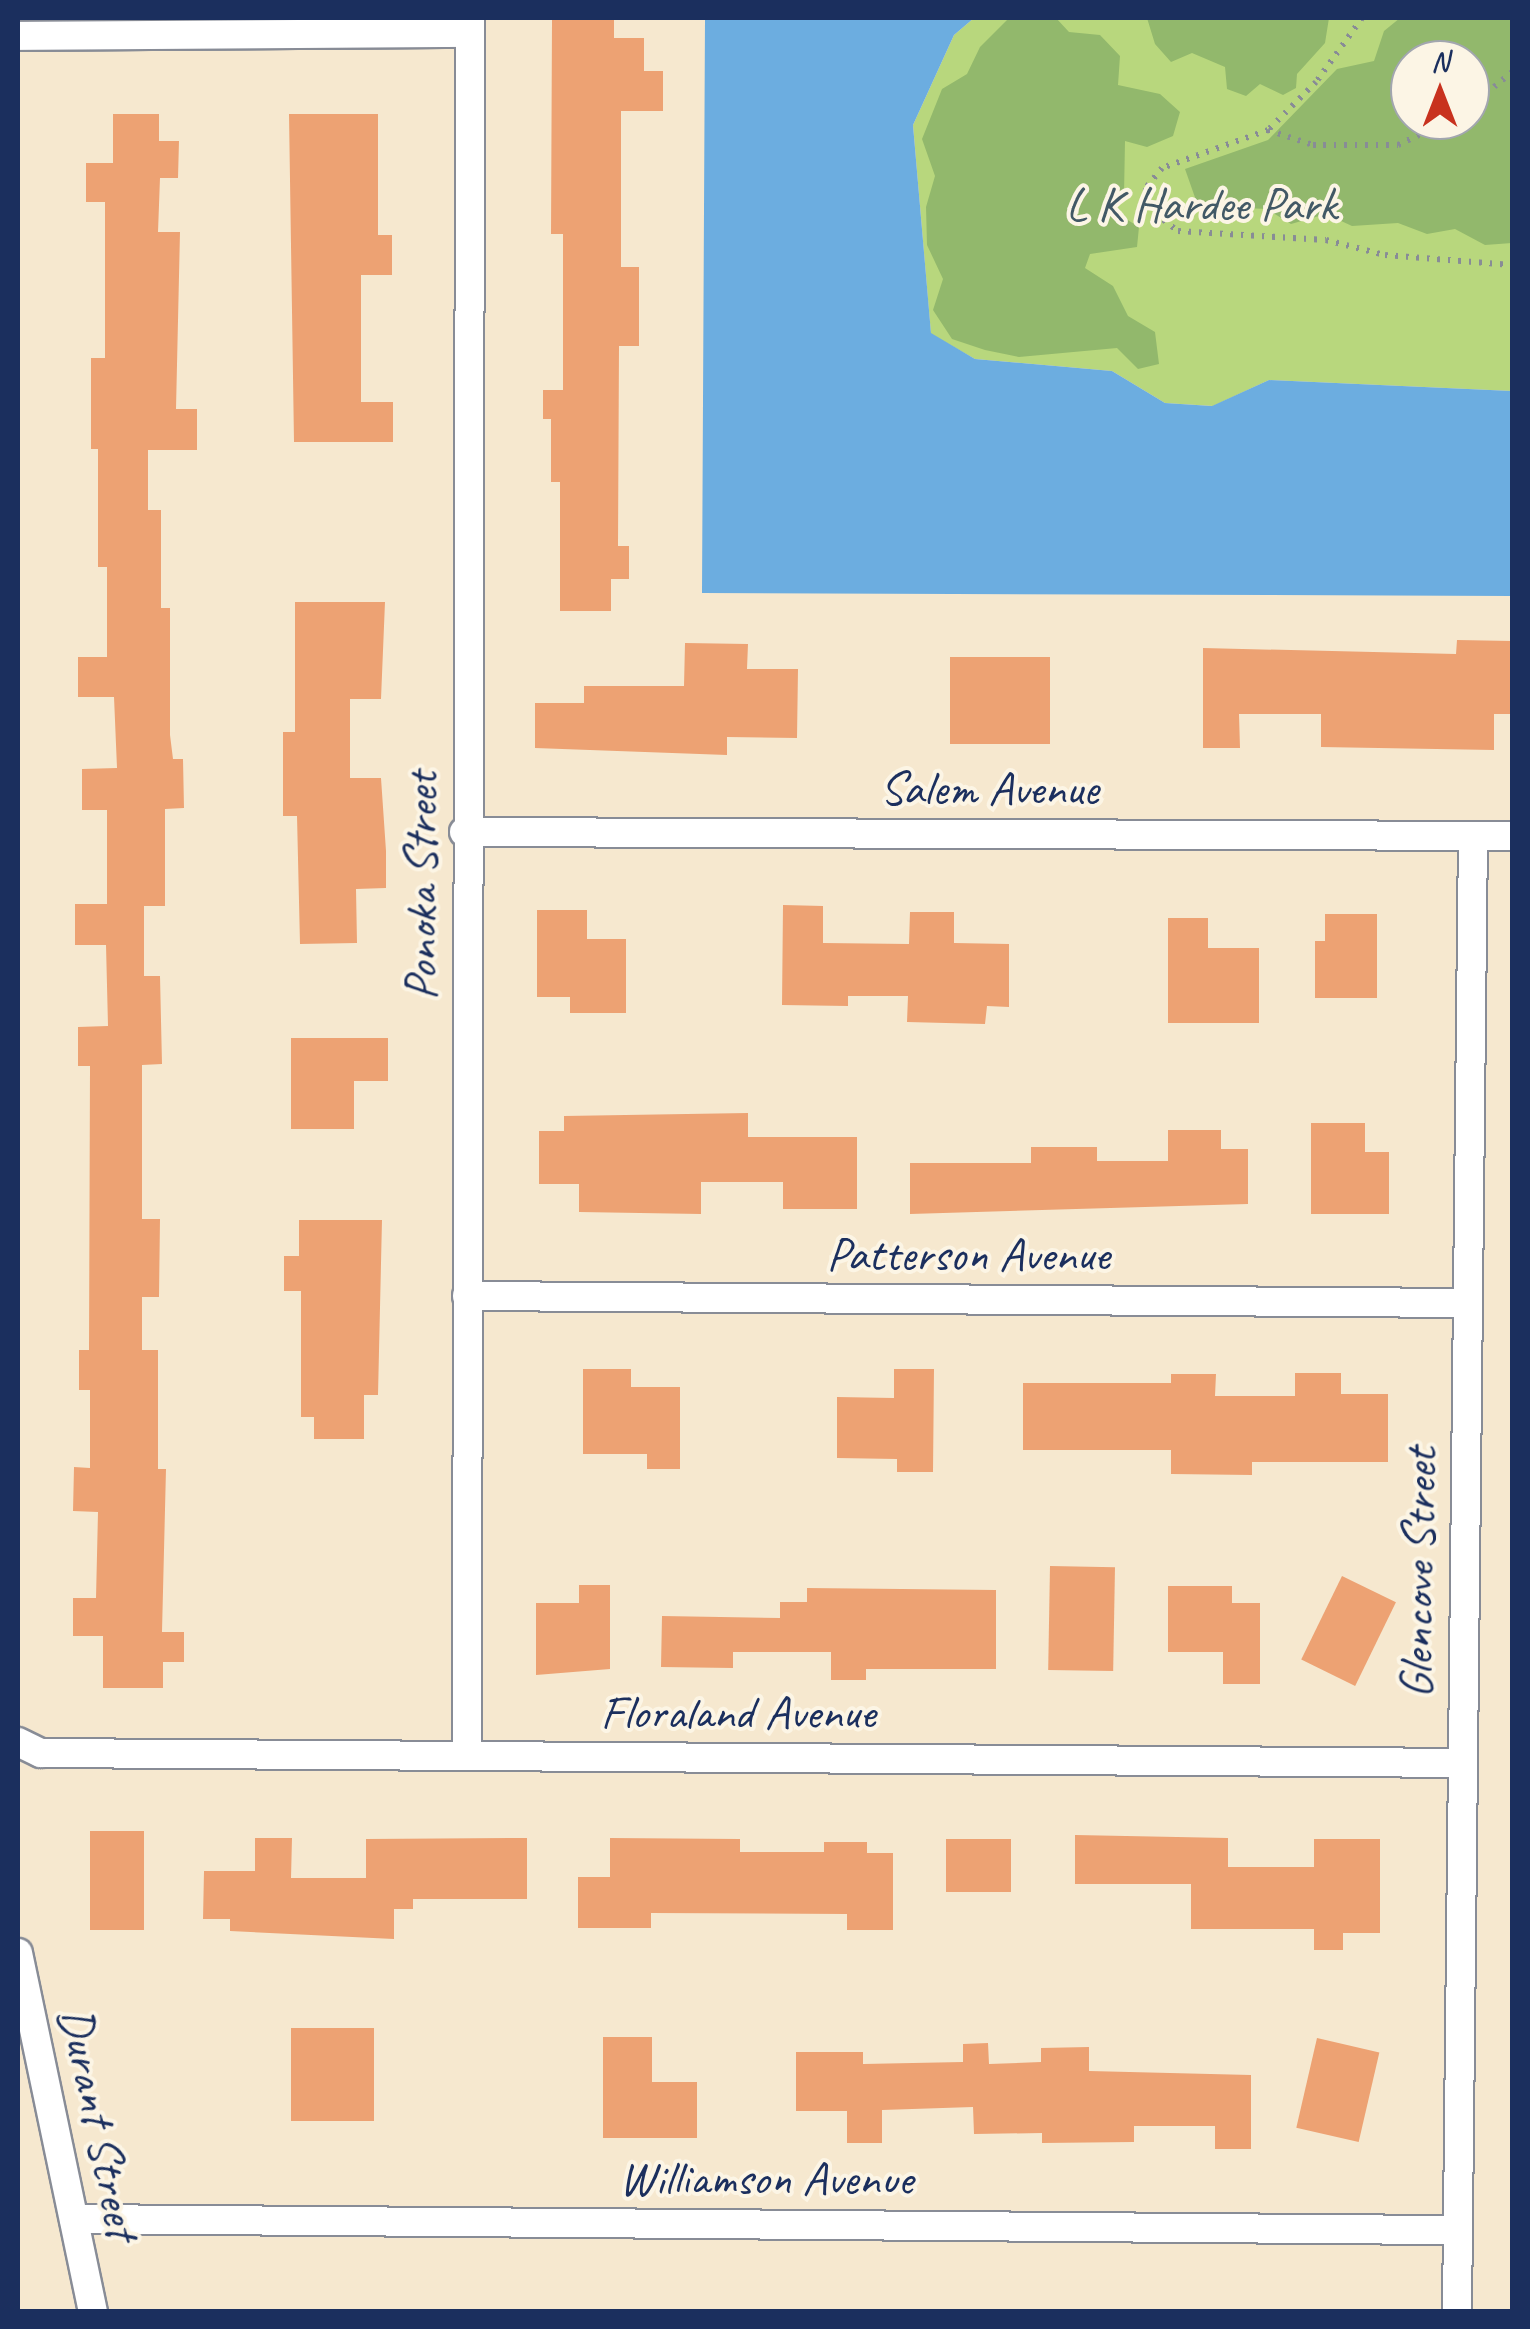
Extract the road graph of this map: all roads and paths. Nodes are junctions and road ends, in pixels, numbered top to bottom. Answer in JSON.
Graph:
{"nodes":[{"id":1,"x":1362,"y":18,"type":"edge"},
{"id":2,"x":469,"y":26,"type":"edge"},
{"id":3,"x":18,"y":36,"type":"edge"},
{"id":4,"x":1512,"y":72,"type":"edge"},
{"id":5,"x":1490,"y":90,"type":"edge"},
{"id":6,"x":1268,"y":130,"type":"junction"},
{"id":7,"x":1408,"y":140,"type":"edge"},
{"id":8,"x":1512,"y":265,"type":"edge"},
{"id":9,"x":464,"y":832,"type":"junction"},
{"id":10,"x":1472,"y":836,"type":"junction"},
{"id":11,"x":1512,"y":836,"type":"edge"},
{"id":12,"x":468,"y":1296,"type":"junction"},
{"id":13,"x":1468,"y":1303,"type":"junction"},
{"id":14,"x":18,"y":1742,"type":"edge"},
{"id":15,"x":468,"y":1756,"type":"junction"},
{"id":16,"x":1460,"y":1764,"type":"junction"},
{"id":17,"x":18,"y":1953,"type":"edge"},
{"id":18,"x":74,"y":2219,"type":"junction"},
{"id":19,"x":1458,"y":2230,"type":"junction"},
{"id":20,"x":93,"y":2312,"type":"edge"},
{"id":21,"x":1458,"y":2312,"type":"edge"}],
"edges":[{"from":1,"to":6,"type":"path"},
{"from":2,"to":3,"type":"street"},
{"from":2,"to":9,"type":"street","name":"Ponoka Street"},
{"from":4,"to":5,"type":"path"},
{"from":6,"to":7,"type":"path"},
{"from":6,"to":8,"type":"path"},
{"from":9,"to":10,"type":"street","name":"Salem Avenue"},
{"from":9,"to":12,"type":"street","name":"Ponoka Street"},
{"from":10,"to":11,"type":"street","name":"Salem Avenue"},
{"from":10,"to":13,"type":"street","name":"Glencove Street"},
{"from":12,"to":13,"type":"street","name":"Patterson Avenue"},
{"from":12,"to":15,"type":"street","name":"Ponoka Street"},
{"from":13,"to":16,"type":"street","name":"Glencove Street"},
{"from":14,"to":15,"type":"street","name":"Floraland Avenue"},
{"from":15,"to":16,"type":"street","name":"Floraland Avenue"},
{"from":16,"to":19,"type":"street","name":"Glencove Street"},
{"from":17,"to":18,"type":"street","name":"Durant Street"},
{"from":18,"to":19,"type":"street","name":"Williamson Avenue"},
{"from":18,"to":20,"type":"street","name":"Durant Street"},
{"from":19,"to":21,"type":"street","name":"Glencove Street"}]}
